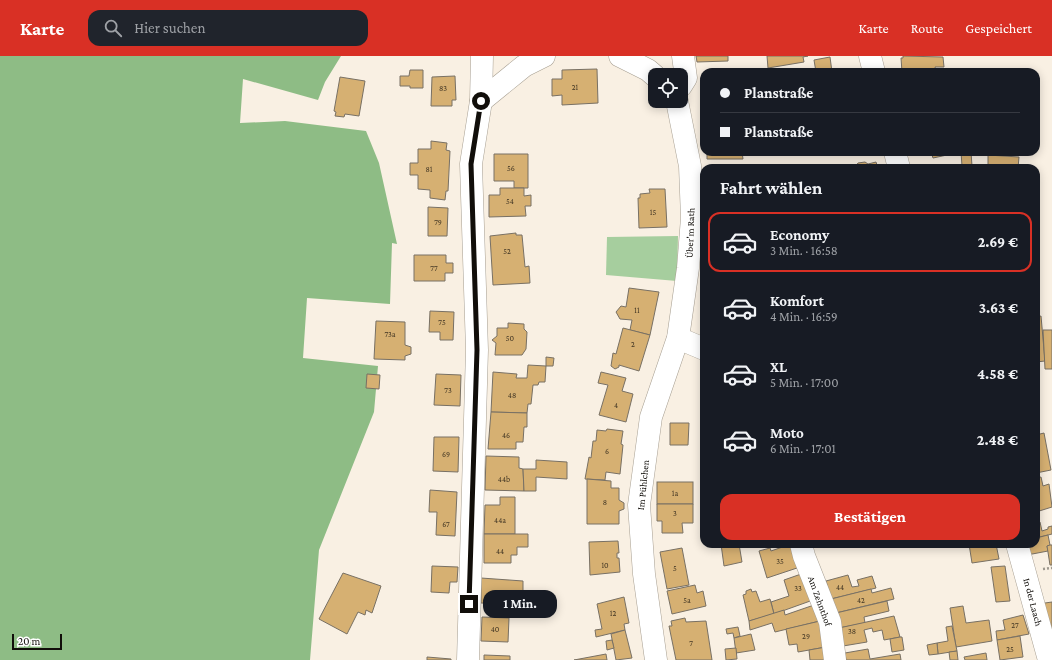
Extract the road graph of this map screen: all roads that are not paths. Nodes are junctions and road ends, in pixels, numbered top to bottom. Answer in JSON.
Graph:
{"nodes":[{"id":1,"x":482,"y":56,"type":"edge"},
{"id":2,"x":544,"y":56,"type":"edge"},
{"id":3,"x":620,"y":56,"type":"edge"},
{"id":4,"x":683,"y":56,"type":"edge"},
{"id":5,"x":870,"y":56,"type":"edge"},
{"id":6,"x":685,"y":68,"type":"edge"},
{"id":7,"x":873,"y":68,"type":"edge"},
{"id":8,"x":648,"y":70,"type":"edge"},
{"id":9,"x":481,"y":101,"type":"junction"},
{"id":10,"x":678,"y":108,"type":"edge"},
{"id":11,"x":678,"y":338,"type":"junction"},
{"id":12,"x":700,"y":347,"type":"edge"},
{"id":13,"x":802,"y":548,"type":"edge"},
{"id":14,"x":1018,"y":548,"type":"edge"},
{"id":15,"x":468,"y":660,"type":"edge"},
{"id":16,"x":656,"y":660,"type":"edge"},
{"id":17,"x":835,"y":660,"type":"edge"},
{"id":18,"x":1049,"y":660,"type":"edge"}],
"edges":[{"from":1,"to":9,"type":"street"},
{"from":2,"to":9,"type":"street"},
{"from":3,"to":8,"type":"street"},
{"from":4,"to":6,"type":"street"},
{"from":5,"to":7,"type":"street"},
{"from":9,"to":15,"type":"street"},
{"from":10,"to":11,"type":"street","name":"Über'm Rath"},
{"from":11,"to":12,"type":"street"},
{"from":11,"to":16,"type":"street","name":"Im Pühlchen"},
{"from":13,"to":17,"type":"street","name":"Am Zehnthof"},
{"from":14,"to":18,"type":"street","name":"In der Laach"}]}
